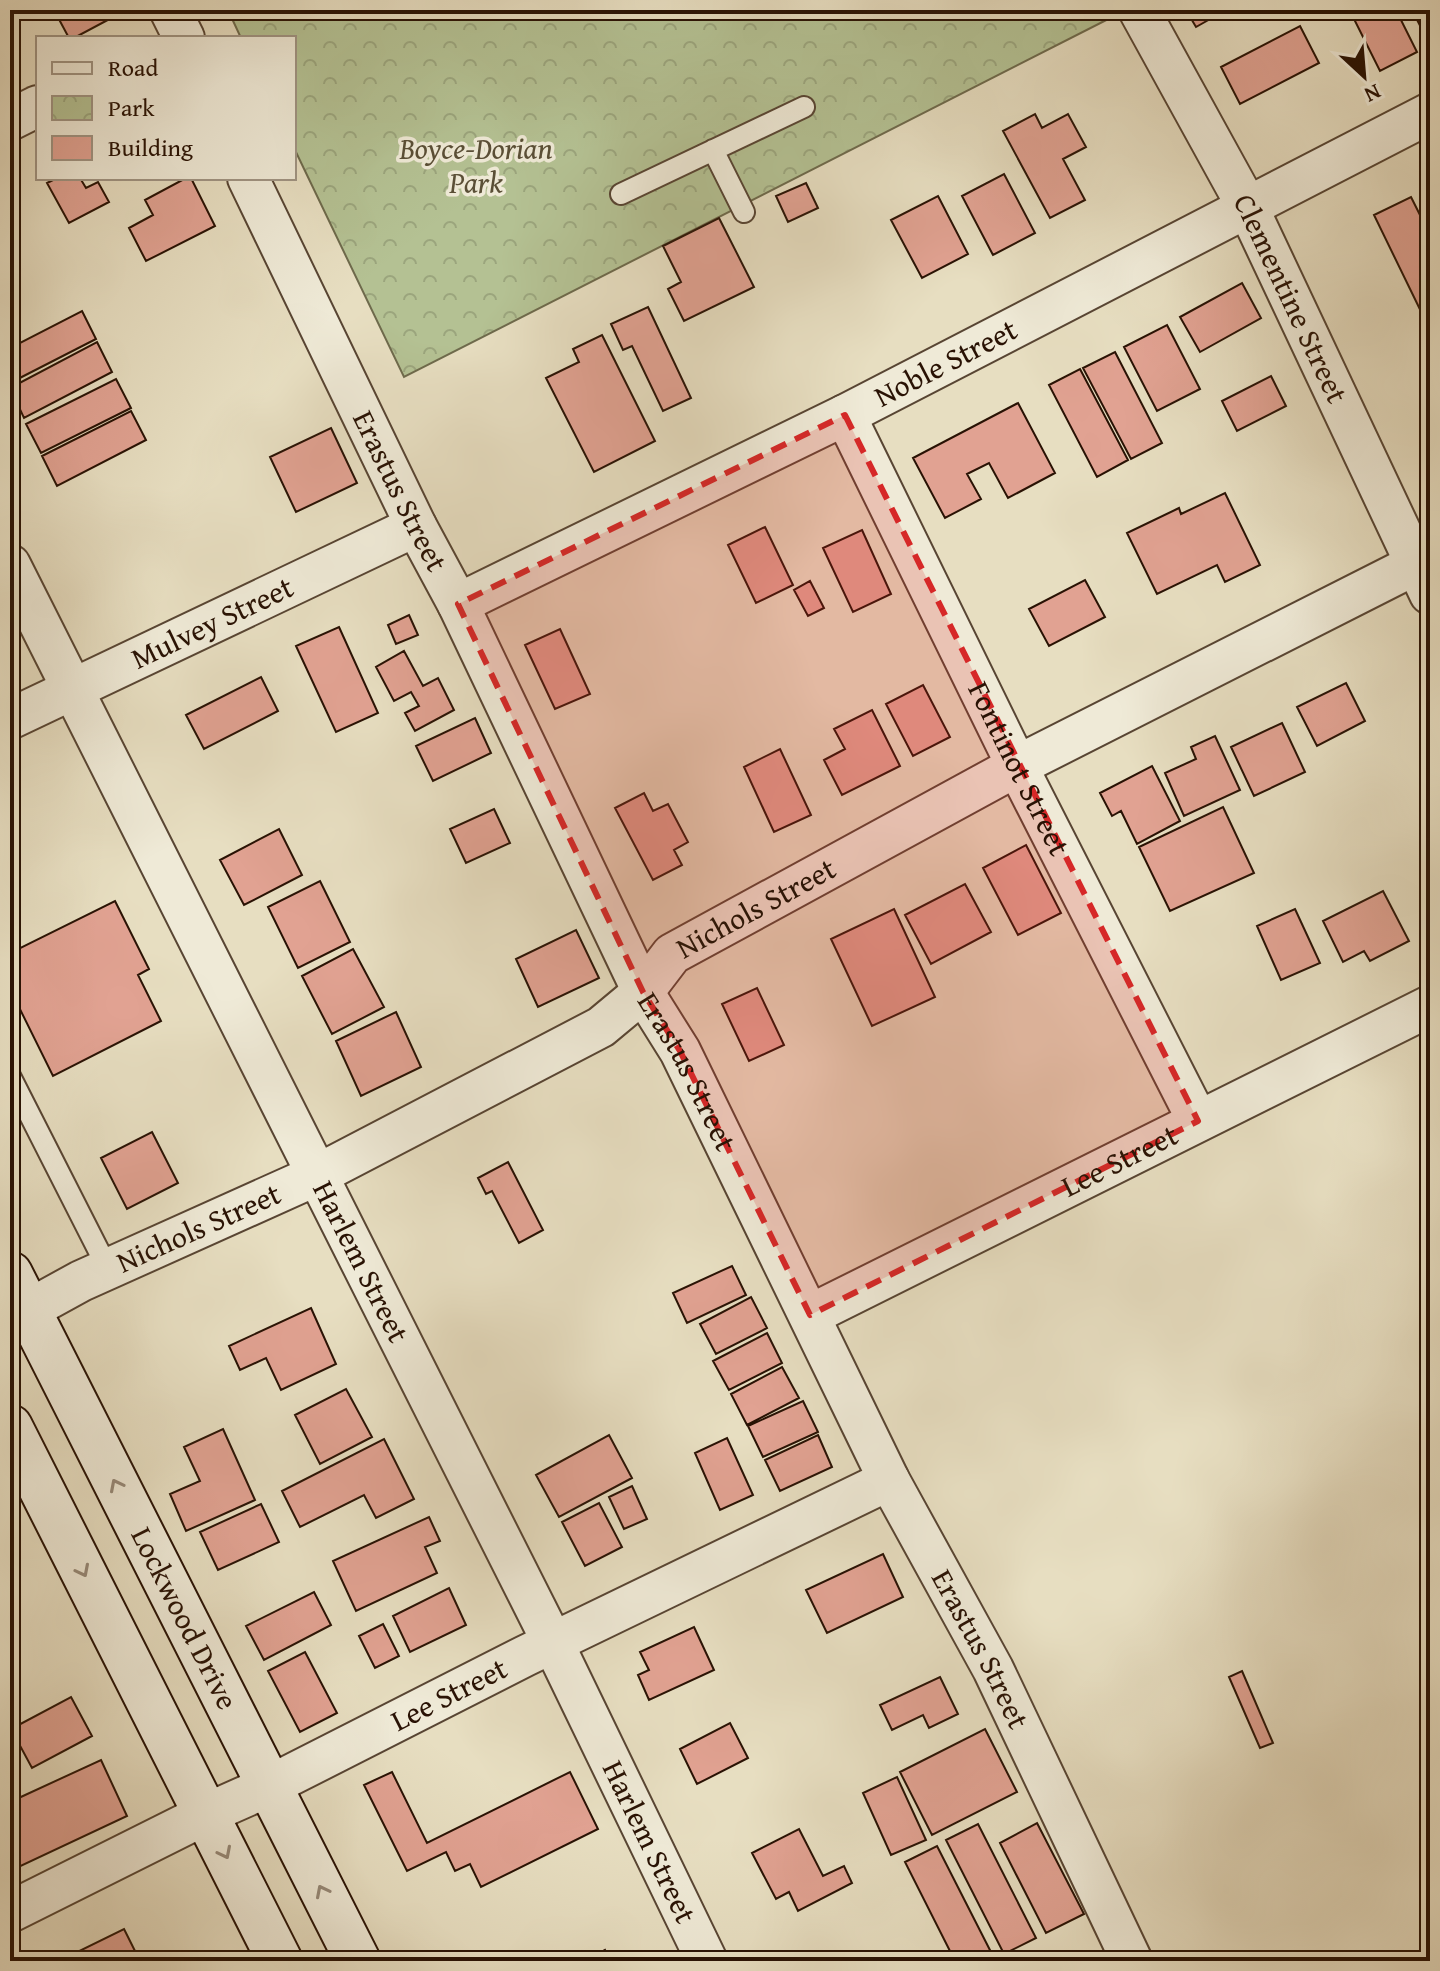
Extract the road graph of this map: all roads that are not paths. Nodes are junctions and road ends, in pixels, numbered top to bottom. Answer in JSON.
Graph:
{"nodes":[{"id":1,"x":1139,"y":10,"type":"edge"},
{"id":2,"x":36,"y":107,"type":"edge"},
{"id":3,"x":804,"y":107,"type":"dead end"},
{"id":4,"x":1430,"y":113,"type":"edge"},
{"id":5,"x":10,"y":120,"type":"edge"},
{"id":6,"x":713,"y":150,"type":"junction"},
{"id":7,"x":249,"y":180,"type":"edge"},
{"id":8,"x":621,"y":194,"type":"dead end"},
{"id":9,"x":1248,"y":208,"type":"junction"},
{"id":10,"x":744,"y":212,"type":"dead end"},
{"id":11,"x":845,"y":415,"type":"junction"},
{"id":12,"x":416,"y":526,"type":"junction"},
{"id":13,"x":10,"y":565,"type":"edge"},
{"id":14,"x":1425,"y":572,"type":"edge"},
{"id":15,"x":458,"y":604,"type":"junction"},
{"id":16,"x":73,"y":689,"type":"junction"},
{"id":17,"x":10,"y":719,"type":"edge"},
{"id":18,"x":1017,"y":766,"type":"junction"},
{"id":19,"x":643,"y":992,"type":"junction"},
{"id":20,"x":1430,"y":1006,"type":"edge"},
{"id":21,"x":10,"y":1076,"type":"edge"},
{"id":22,"x":1198,"y":1121,"type":"junction"},
{"id":23,"x":317,"y":1175,"type":"junction"},
{"id":24,"x":108,"y":1269,"type":"junction"},
{"id":25,"x":16,"y":1302,"type":"edge"},
{"id":26,"x":810,"y":1315,"type":"junction"},
{"id":27,"x":10,"y":1427,"type":"edge"},
{"id":28,"x":889,"y":1480,"type":"junction"},
{"id":29,"x":553,"y":1643,"type":"junction"},
{"id":30,"x":269,"y":1786,"type":"junction"},
{"id":31,"x":206,"y":1814,"type":"junction"},
{"id":32,"x":10,"y":1912,"type":"edge"},
{"id":33,"x":1125,"y":1959,"type":"edge"},
{"id":34,"x":280,"y":1961,"type":"edge"},
{"id":35,"x":358,"y":1961,"type":"edge"},
{"id":36,"x":707,"y":1961,"type":"edge"}],
"edges":[{"from":1,"to":9,"type":"street","name":"Clementine Street"},
{"from":2,"to":5,"type":"street"},
{"from":3,"to":6,"type":"lane"},
{"from":4,"to":9,"type":"street","name":"Noble Street"},
{"from":6,"to":8,"type":"lane"},
{"from":6,"to":10,"type":"lane"},
{"from":7,"to":12,"type":"street","name":"Erastus Street"},
{"from":9,"to":11,"type":"street","name":"Noble Street"},
{"from":9,"to":14,"type":"street","name":"Clementine Street"},
{"from":11,"to":15,"type":"street","name":"Noble Street"},
{"from":11,"to":18,"type":"street","name":"Fontinot Street"},
{"from":12,"to":15,"type":"street","name":"Erastus Street"},
{"from":12,"to":16,"type":"street","name":"Mulvey Street"},
{"from":13,"to":16,"type":"street","name":"Harlem Street"},
{"from":14,"to":18,"type":"street","name":"Nichols Street"},
{"from":15,"to":19,"type":"street","name":"Erastus Street"},
{"from":16,"to":17,"type":"street","name":"Mulvey Street"},
{"from":16,"to":23,"type":"street","name":"Harlem Street"},
{"from":18,"to":19,"type":"street","name":"Nichols Street"},
{"from":18,"to":22,"type":"street","name":"Fontinot Street"},
{"from":19,"to":23,"type":"street","name":"Nichols Street"},
{"from":19,"to":26,"type":"street","name":"Erastus Street"},
{"from":20,"to":22,"type":"street","name":"Lee Street"},
{"from":21,"to":24,"type":"lane"},
{"from":22,"to":26,"type":"street","name":"Lee Street"},
{"from":23,"to":24,"type":"street","name":"Nichols Street"},
{"from":23,"to":29,"type":"street","name":"Harlem Street"},
{"from":24,"to":25,"type":"street","name":"Nichols Street"},
{"from":30,"to":25,"type":"main road","name":"Lockwood Drive","one_way":true},
{"from":26,"to":28,"type":"street","name":"Erastus Street"},
{"from":27,"to":31,"type":"main road","one_way":true},
{"from":28,"to":29,"type":"street","name":"Lee Street"},
{"from":28,"to":33,"type":"street","name":"Erastus Street"},
{"from":29,"to":30,"type":"street","name":"Lee Street"},
{"from":29,"to":36,"type":"street","name":"Harlem Street"},
{"from":30,"to":31,"type":"street","name":"Lee Street"},
{"from":35,"to":30,"type":"main road","name":"Lockwood Drive","one_way":true},
{"from":31,"to":32,"type":"street","name":"Lee Street"},
{"from":31,"to":34,"type":"main road","one_way":true}]}
